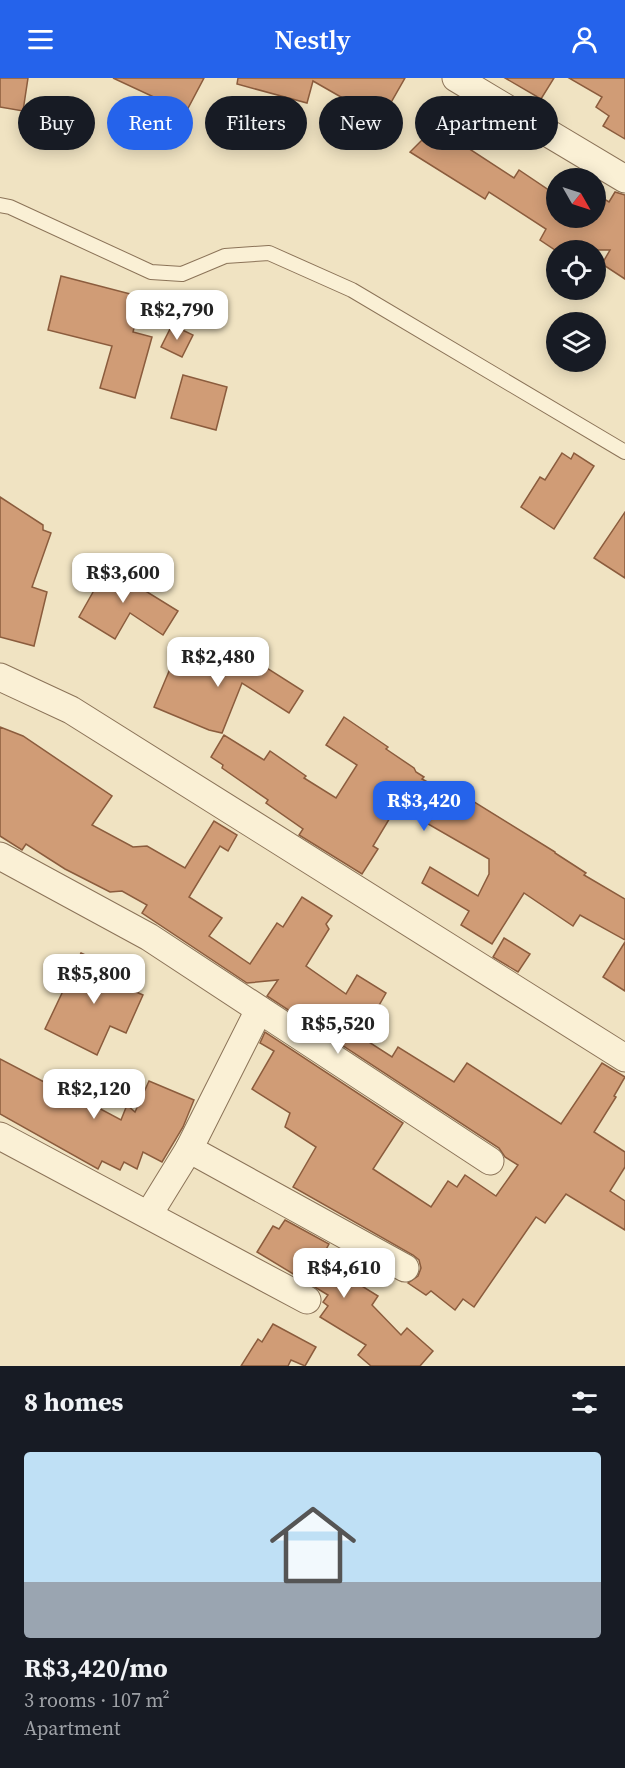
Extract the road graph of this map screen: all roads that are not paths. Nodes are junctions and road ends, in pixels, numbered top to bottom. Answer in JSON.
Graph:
{"nodes":[{"id":1,"x":456,"y":78,"type":"edge"},
{"id":2,"x":625,"y":178,"type":"edge"},
{"id":3,"x":0,"y":205,"type":"edge"},
{"id":4,"x":625,"y":452,"type":"edge"},
{"id":5,"x":0,"y":677,"type":"edge"},
{"id":6,"x":0,"y":856,"type":"edge"},
{"id":7,"x":259,"y":1010,"type":"junction"},
{"id":8,"x":625,"y":1058,"type":"edge"},
{"id":9,"x":0,"y":1136,"type":"edge"},
{"id":10,"x":189,"y":1149,"type":"junction"},
{"id":11,"x":490,"y":1161,"type":"dead end"},
{"id":12,"x":149,"y":1214,"type":"junction"},
{"id":13,"x":405,"y":1268,"type":"dead end"},
{"id":14,"x":307,"y":1300,"type":"dead end"}],
"edges":[{"from":1,"to":2,"type":"street"},
{"from":3,"to":4,"type":"lane"},
{"from":5,"to":8,"type":"street"},
{"from":6,"to":7,"type":"street"},
{"from":7,"to":10,"type":"street"},
{"from":7,"to":11,"type":"street"},
{"from":9,"to":12,"type":"street"},
{"from":10,"to":12,"type":"street"},
{"from":10,"to":13,"type":"street"},
{"from":12,"to":14,"type":"street"}]}
